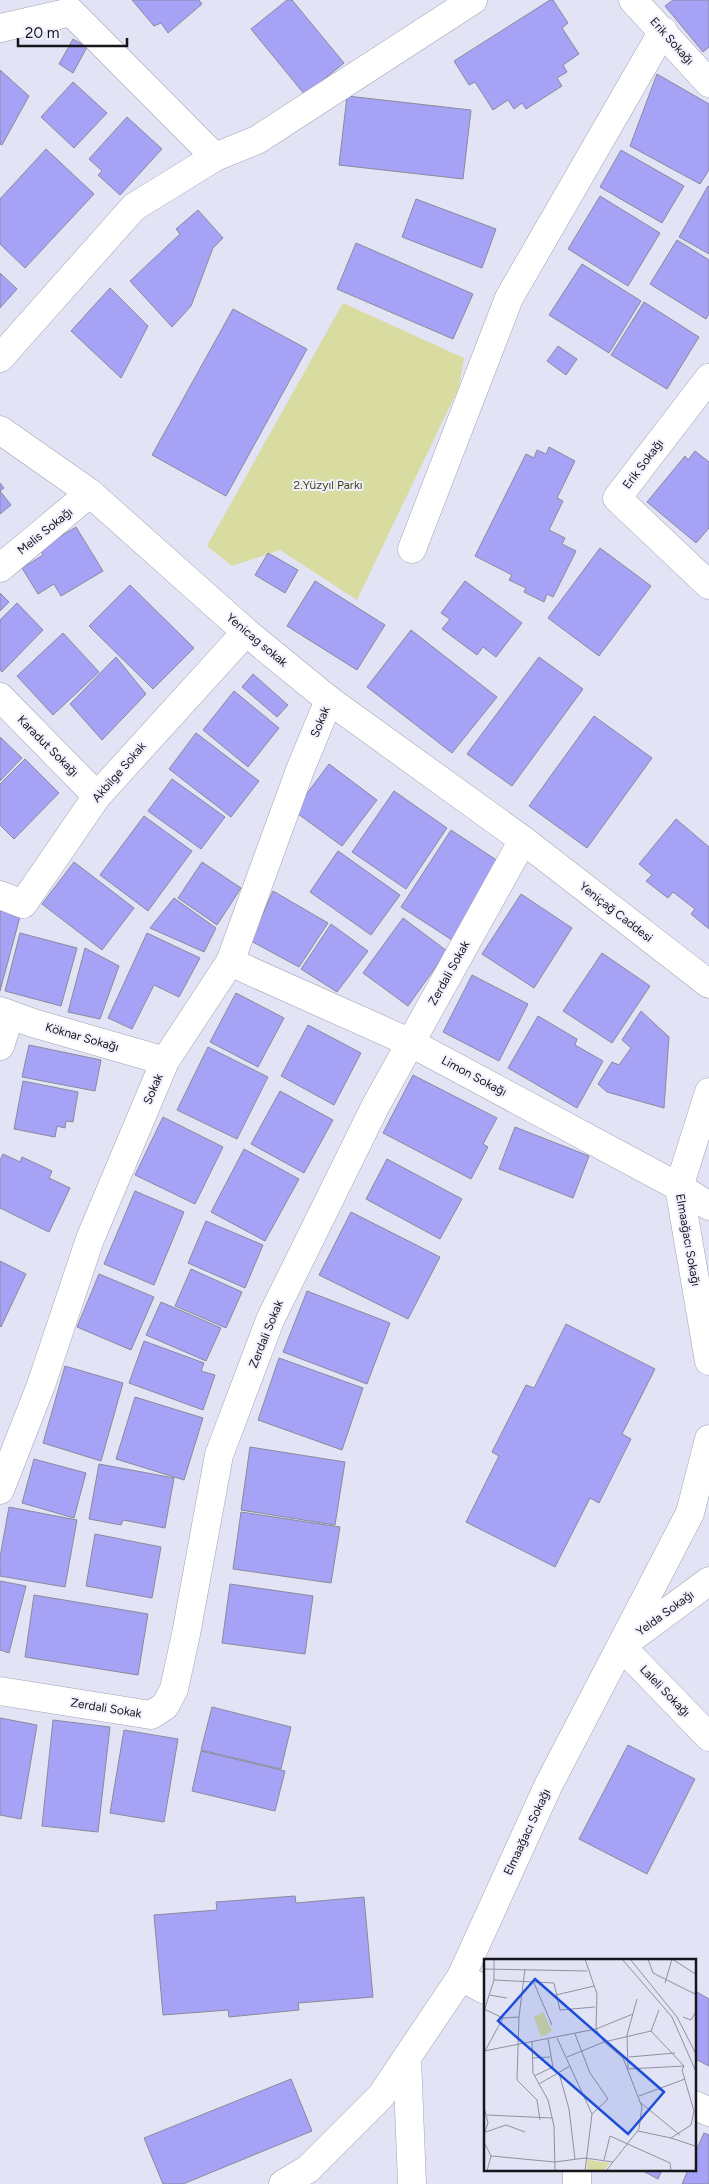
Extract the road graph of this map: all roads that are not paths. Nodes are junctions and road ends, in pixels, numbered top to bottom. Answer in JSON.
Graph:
{"nodes":[{"id":1,"x":473,"y":0,"type":"edge"},
{"id":2,"x":633,"y":0,"type":"edge"},
{"id":3,"x":69,"y":6,"type":"edge"},
{"id":4,"x":0,"y":28,"type":"edge"},
{"id":5,"x":663,"y":31,"type":"junction"},
{"id":6,"x":709,"y":83,"type":"edge"},
{"id":7,"x":215,"y":157,"type":"junction"},
{"id":8,"x":0,"y":358,"type":"edge"},
{"id":9,"x":709,"y":378,"type":"edge"},
{"id":10,"x":0,"y":430,"type":"edge"},
{"id":11,"x":90,"y":493,"type":"junction"},
{"id":12,"x":412,"y":549,"type":"dead end"},
{"id":13,"x":0,"y":568,"type":"edge"},
{"id":14,"x":709,"y":585,"type":"edge"},
{"id":15,"x":246,"y":632,"type":"junction"},
{"id":16,"x":0,"y":697,"type":"edge"},
{"id":17,"x":330,"y":700,"type":"junction"},
{"id":18,"x":97,"y":796,"type":"junction"},
{"id":19,"x":523,"y":840,"type":"junction"},
{"id":20,"x":0,"y":895,"type":"edge"},
{"id":21,"x":230,"y":962,"type":"junction"},
{"id":22,"x":709,"y":984,"type":"edge"},
{"id":23,"x":5,"y":1013,"type":"edge"},
{"id":24,"x":411,"y":1043,"type":"junction"},
{"id":25,"x":0,"y":1046,"type":"edge"},
{"id":26,"x":165,"y":1060,"type":"junction"},
{"id":27,"x":709,"y":1092,"type":"edge"},
{"id":28,"x":679,"y":1187,"type":"junction"},
{"id":29,"x":709,"y":1206,"type":"edge"},
{"id":30,"x":709,"y":1361,"type":"edge"},
{"id":31,"x":709,"y":1439,"type":"edge"},
{"id":32,"x":0,"y":1490,"type":"edge"},
{"id":33,"x":709,"y":1581,"type":"edge"},
{"id":34,"x":621,"y":1646,"type":"junction"},
{"id":35,"x":0,"y":1691,"type":"edge"},
{"id":36,"x":709,"y":1737,"type":"edge"},
{"id":37,"x":461,"y":1977,"type":"junction"},
{"id":38,"x":484,"y":1989,"type":"edge"},
{"id":39,"x":407,"y":2058,"type":"junction"},
{"id":40,"x":696,"y":2106,"type":"edge"},
{"id":41,"x":709,"y":2112,"type":"edge"},
{"id":42,"x":283,"y":2184,"type":"edge"},
{"id":43,"x":412,"y":2184,"type":"edge"}],
"edges":[{"from":1,"to":7,"type":"street"},
{"from":2,"to":5,"type":"street","name":"Erik Sokağı"},
{"from":3,"to":4,"type":"street"},
{"from":3,"to":7,"type":"street"},
{"from":5,"to":6,"type":"street","name":"Erik Sokağı"},
{"from":5,"to":12,"type":"street"},
{"from":7,"to":8,"type":"street"},
{"from":9,"to":14,"type":"street","name":"Erik Sokağı"},
{"from":10,"to":11,"type":"street","name":"Yenicag sokak"},
{"from":11,"to":13,"type":"street","name":"Melis Sokağı"},
{"from":11,"to":15,"type":"street","name":"Yenicag sokak"},
{"from":15,"to":17,"type":"street","name":"Yenicag sokak"},
{"from":15,"to":18,"type":"street","name":"Akbilge Sokak"},
{"from":16,"to":18,"type":"street","name":"Karadut Sokağı"},
{"from":17,"to":19,"type":"street","name":"Yenicag sokak"},
{"from":17,"to":21,"type":"street","name":"Sokak"},
{"from":18,"to":20,"type":"street","name":"Akbilge Sokak"},
{"from":19,"to":22,"type":"street","name":"Yeniçağ Caddesi"},
{"from":19,"to":24,"type":"street","name":"Zerdali Sokak"},
{"from":21,"to":24,"type":"street","name":"Limon Sokağı"},
{"from":21,"to":26,"type":"street","name":"Sokak"},
{"from":23,"to":25,"type":"street"},
{"from":23,"to":26,"type":"street","name":"Köknar Sokağı"},
{"from":24,"to":28,"type":"street","name":"Limon Sokağı"},
{"from":24,"to":35,"type":"street","name":"Zerdali Sokak"},
{"from":26,"to":32,"type":"street","name":"Sokak"},
{"from":27,"to":28,"type":"street","name":"Elmaağacı Sokağı"},
{"from":28,"to":29,"type":"street","name":"Limon Sokağı"},
{"from":28,"to":30,"type":"street","name":"Elmaağacı Sokağı"},
{"from":31,"to":34,"type":"street","name":"Elmaağacı Sokağı"},
{"from":33,"to":34,"type":"street","name":"Yelda Sokağı"},
{"from":34,"to":36,"type":"street","name":"Laleli Sokağı"},
{"from":34,"to":37,"type":"street","name":"Elmaağacı Sokağı"},
{"from":37,"to":38,"type":"street"},
{"from":37,"to":39,"type":"street","name":"Elmaağacı Sokağı"},
{"from":39,"to":42,"type":"street","name":"Elmaağacı Sokağı"},
{"from":39,"to":43,"type":"street"},
{"from":40,"to":41,"type":"street"}]}
